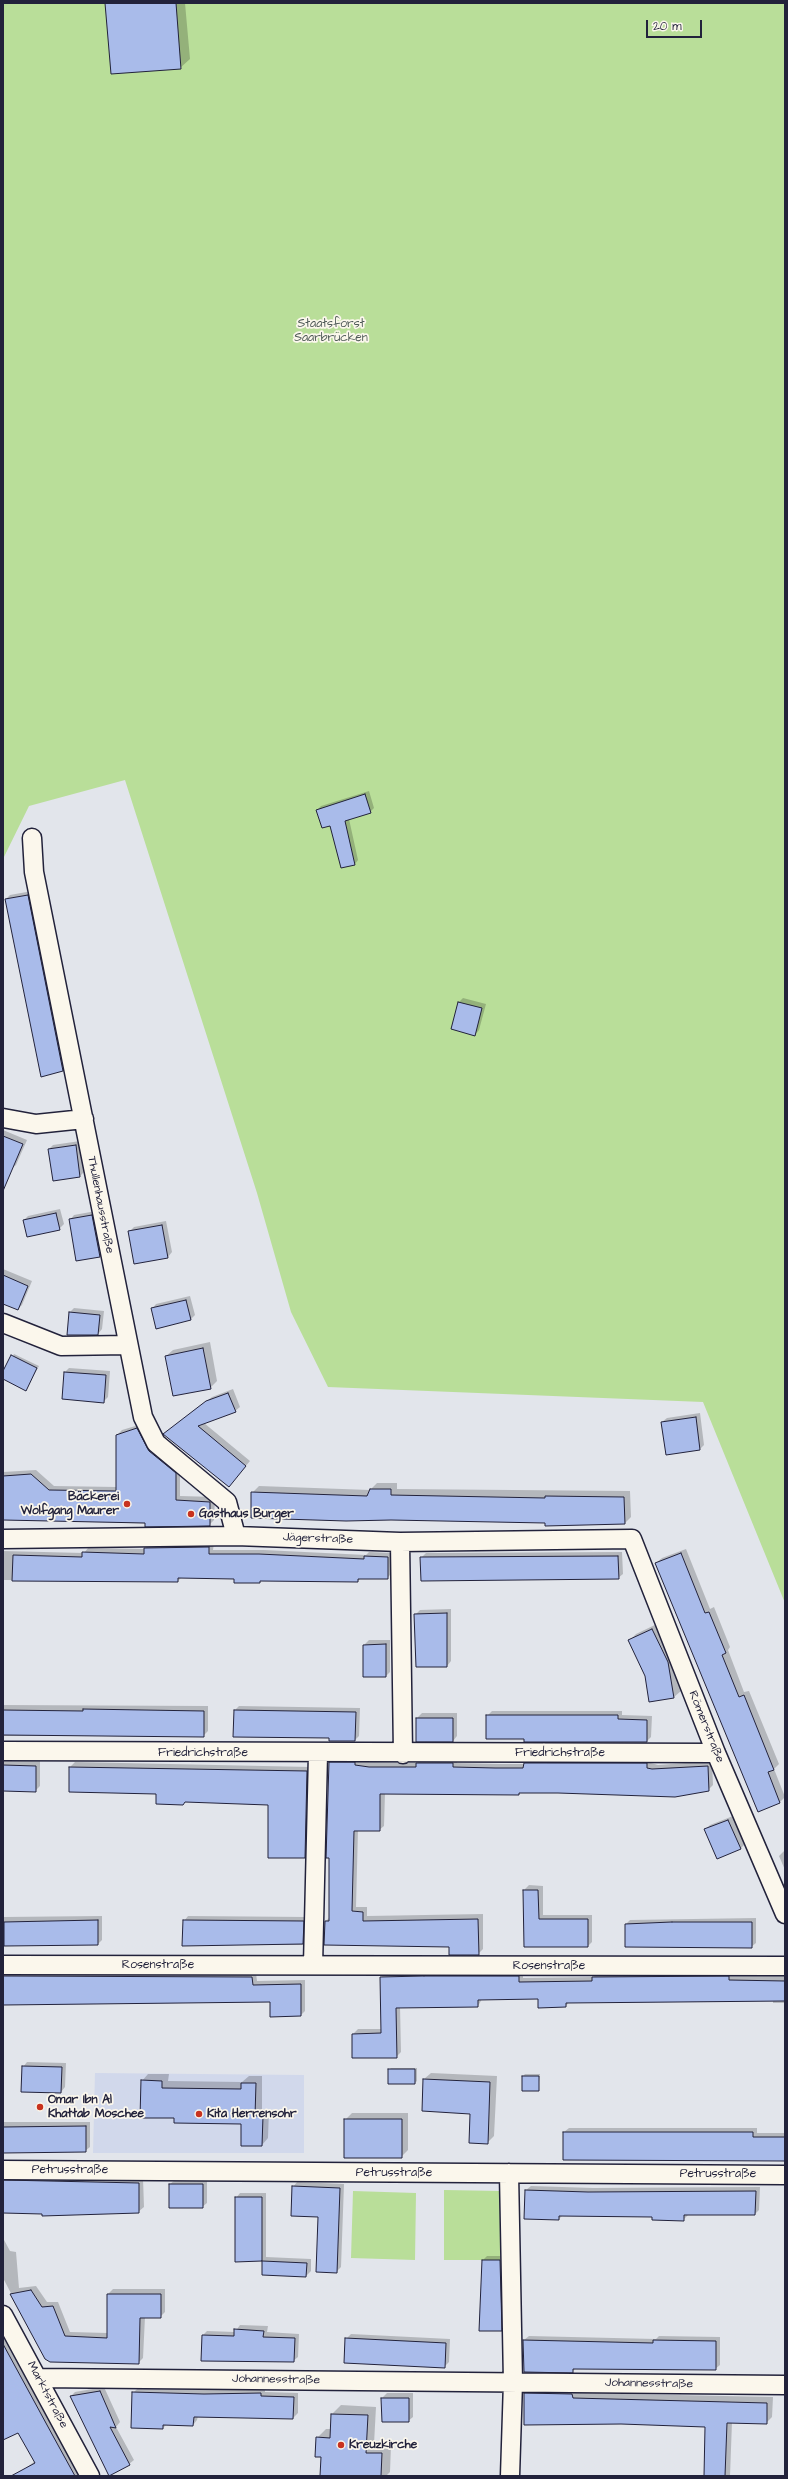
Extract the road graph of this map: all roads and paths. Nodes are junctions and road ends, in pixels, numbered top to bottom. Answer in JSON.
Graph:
{"nodes":[{"id":1,"x":32,"y":838,"type":"dead end"},
{"id":2,"x":3,"y":1118,"type":"edge"},
{"id":3,"x":84,"y":1119,"type":"junction"},
{"id":4,"x":3,"y":1323,"type":"edge"},
{"id":5,"x":127,"y":1345,"type":"junction"},
{"id":6,"x":236,"y":1536,"type":"junction"},
{"id":7,"x":3,"y":1539,"type":"edge"},
{"id":8,"x":632,"y":1539,"type":"joint"},
{"id":9,"x":400,"y":1542,"type":"junction"},
{"id":10,"x":3,"y":1751,"type":"edge"},
{"id":11,"x":716,"y":1753,"type":"junction"},
{"id":12,"x":318,"y":1754,"type":"junction"},
{"id":13,"x":403,"y":1754,"type":"junction"},
{"id":14,"x":785,"y":1914,"type":"edge"},
{"id":15,"x":3,"y":1965,"type":"edge"},
{"id":16,"x":313,"y":1965,"type":"junction"},
{"id":17,"x":785,"y":1966,"type":"edge"},
{"id":18,"x":3,"y":2170,"type":"edge"},
{"id":19,"x":509,"y":2173,"type":"junction"},
{"id":20,"x":785,"y":2175,"type":"edge"},
{"id":21,"x":3,"y":2314,"type":"edge"},
{"id":22,"x":39,"y":2378,"type":"junction"},
{"id":23,"x":513,"y":2382,"type":"junction"},
{"id":24,"x":785,"y":2385,"type":"edge"},
{"id":25,"x":90,"y":2476,"type":"edge"},
{"id":26,"x":510,"y":2476,"type":"edge"}],
"edges":[{"from":1,"to":3,"type":"street","name":"Thullenhausstraße"},
{"from":2,"to":3,"type":"street"},
{"from":3,"to":5,"type":"street","name":"Thullenhausstraße"},
{"from":4,"to":5,"type":"street"},
{"from":5,"to":6,"type":"street","name":"Thullenhausstraße"},
{"from":6,"to":7,"type":"street","name":"Jägerstraße"},
{"from":6,"to":9,"type":"street","name":"Jägerstraße"},
{"from":8,"to":9,"type":"street","name":"Jägerstraße"},
{"from":8,"to":11,"type":"street","name":"Römerstraße"},
{"from":9,"to":13,"type":"street"},
{"from":10,"to":12,"type":"street","name":"Friedrichstraße"},
{"from":11,"to":13,"type":"street","name":"Friedrichstraße"},
{"from":11,"to":14,"type":"street","name":"Römerstraße"},
{"from":12,"to":13,"type":"street","name":"Friedrichstraße"},
{"from":12,"to":16,"type":"street"},
{"from":15,"to":16,"type":"street","name":"Rosenstraße"},
{"from":16,"to":17,"type":"street","name":"Rosenstraße"},
{"from":18,"to":19,"type":"street","name":"Petrusstraße"},
{"from":19,"to":20,"type":"street","name":"Petrusstraße"},
{"from":19,"to":23,"type":"street"},
{"from":21,"to":22,"type":"street","name":"Marktstraße"},
{"from":22,"to":23,"type":"street","name":"Johannesstraße"},
{"from":22,"to":25,"type":"street","name":"Marktstraße"},
{"from":23,"to":24,"type":"street","name":"Johannesstraße"},
{"from":23,"to":26,"type":"street"}]}
